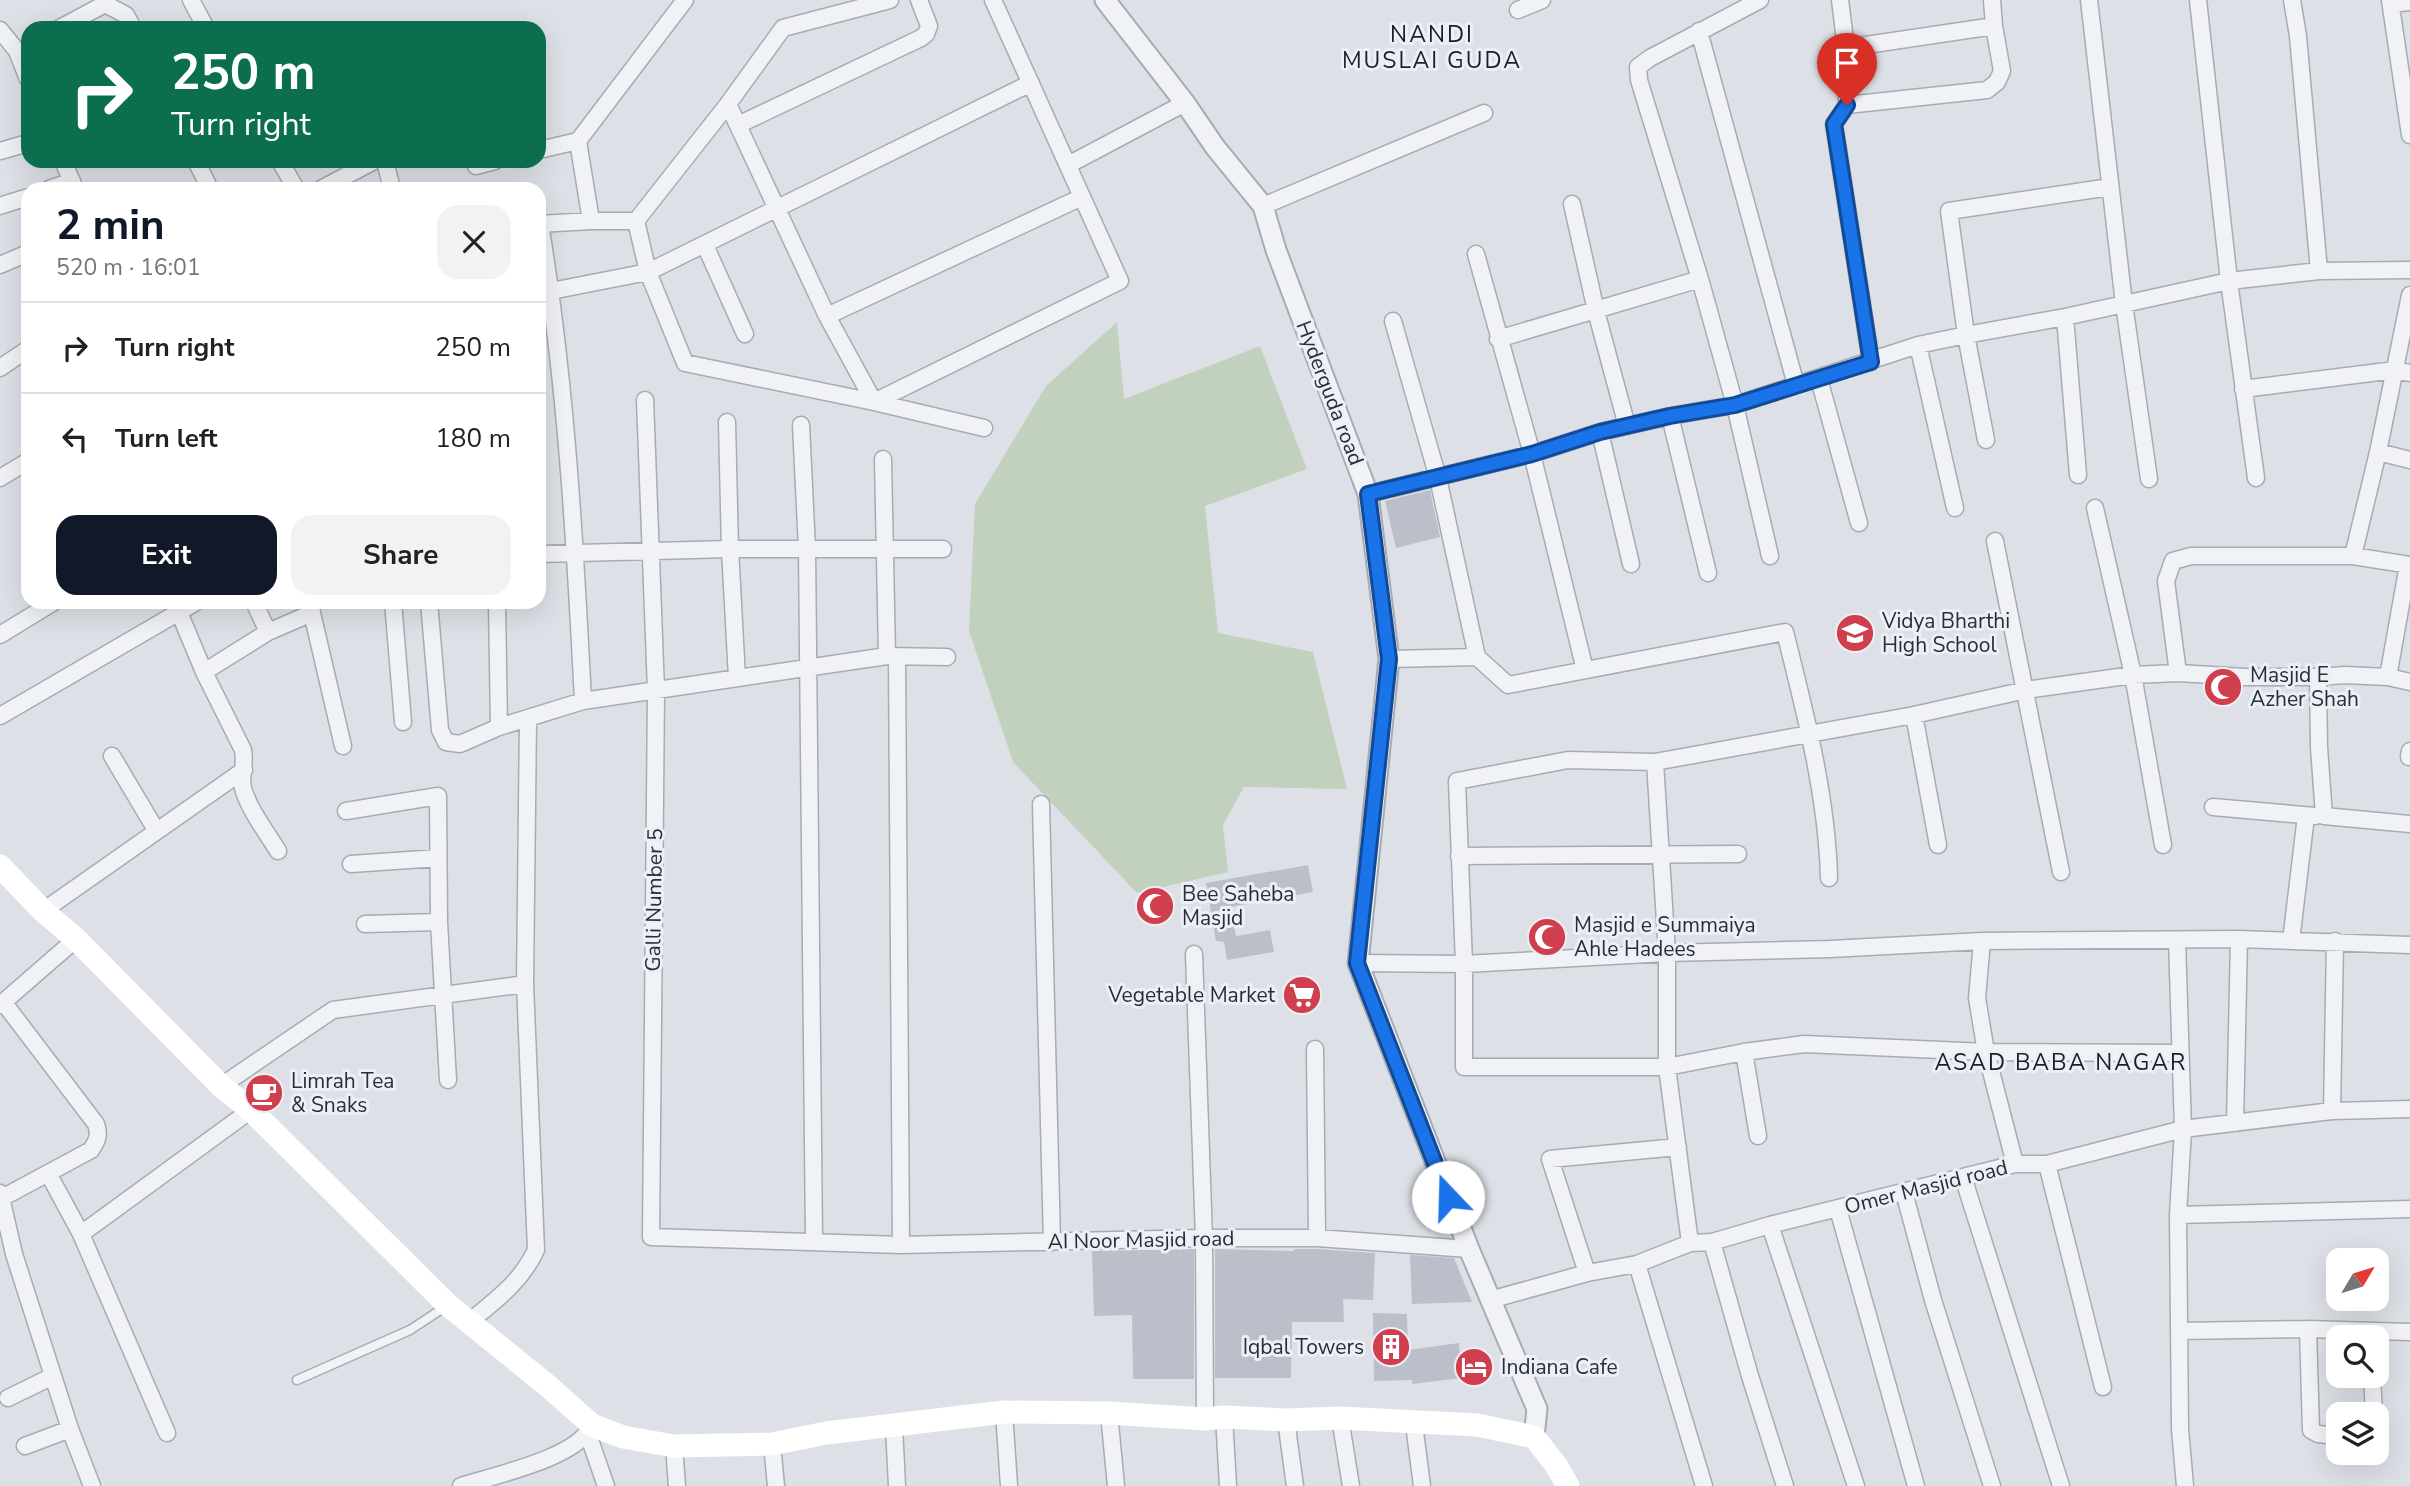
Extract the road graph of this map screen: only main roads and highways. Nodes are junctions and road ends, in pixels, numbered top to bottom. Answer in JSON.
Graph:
{"nodes":[{"id":1,"x":0,"y":866,"type":"edge"},
{"id":2,"x":1568,"y":1486,"type":"edge"}],
"edges":[{"from":1,"to":2,"type":"main road"}]}
